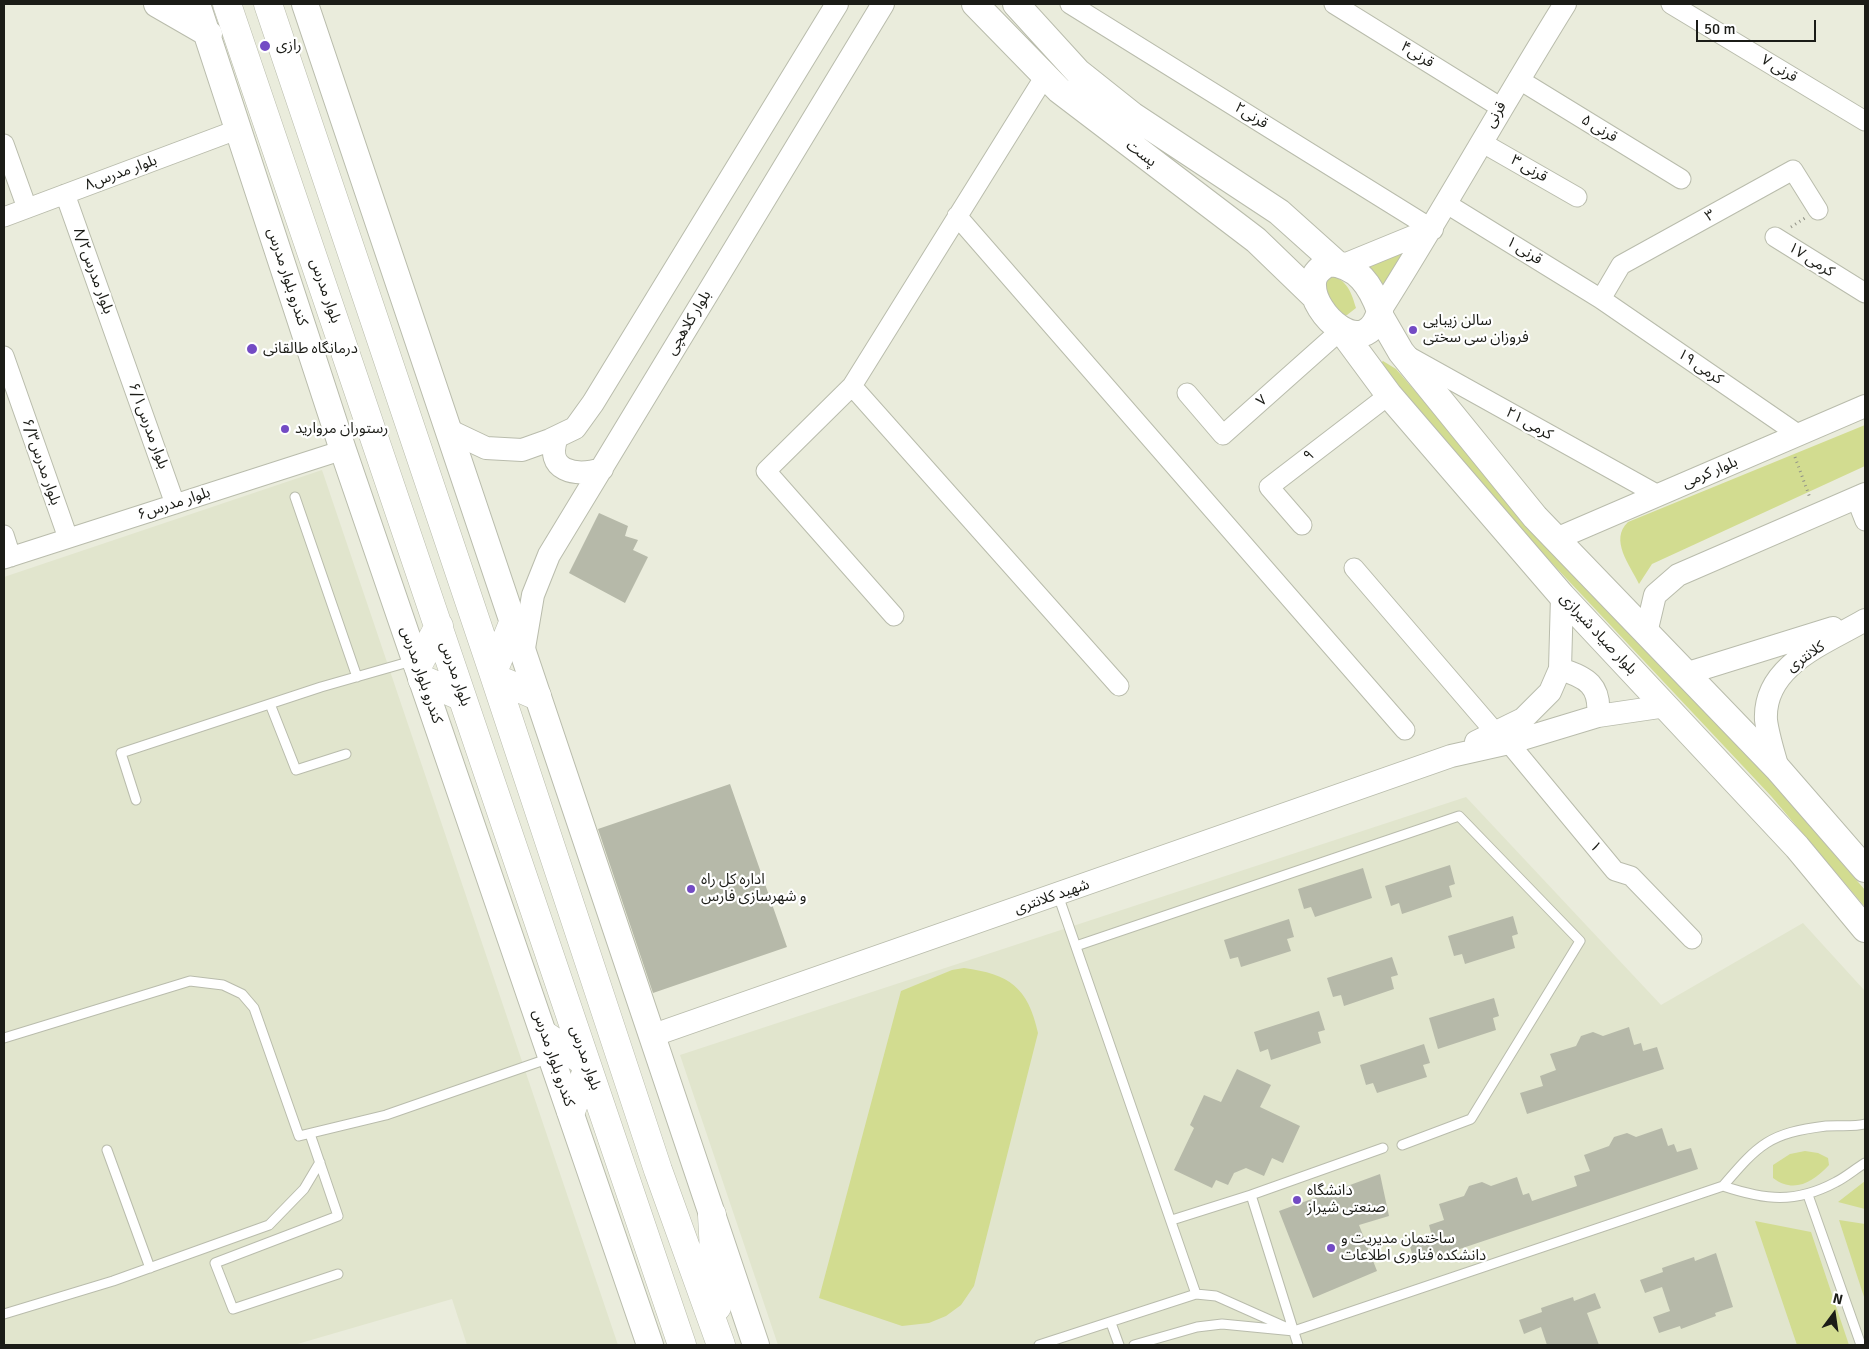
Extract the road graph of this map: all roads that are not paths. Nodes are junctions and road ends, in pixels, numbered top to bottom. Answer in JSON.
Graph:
{"nodes":[{"id":1,"x":157,"y":4,"type":"edge"},
{"id":2,"x":197,"y":4,"type":"edge"},
{"id":3,"x":227,"y":4,"type":"edge"},
{"id":4,"x":268,"y":4,"type":"edge"},
{"id":5,"x":305,"y":4,"type":"edge"},
{"id":6,"x":838,"y":4,"type":"edge"},
{"id":7,"x":862,"y":4,"type":"edge"},
{"id":8,"x":883,"y":4,"type":"edge"},
{"id":9,"x":975,"y":4,"type":"edge"},
{"id":10,"x":1016,"y":4,"type":"edge"},
{"id":11,"x":1070,"y":4,"type":"edge"},
{"id":12,"x":1334,"y":4,"type":"edge"},
{"id":13,"x":1565,"y":4,"type":"edge"},
{"id":14,"x":1670,"y":4,"type":"edge"},
{"id":15,"x":868,"y":25,"type":"junction"},
{"id":16,"x":209,"y":34,"type":"junction"},
{"id":17,"x":1045,"y":76,"type":"junction"},
{"id":18,"x":1518,"y":79,"type":"junction"},
{"id":19,"x":1500,"y":107,"type":"junction"},
{"id":20,"x":1863,"y":120,"type":"edge"},
{"id":21,"x":239,"y":129,"type":"junction"},
{"id":22,"x":1481,"y":142,"type":"junction"},
{"id":23,"x":4,"y":144,"type":"edge"},
{"id":24,"x":1681,"y":179,"type":"dead end"},
{"id":25,"x":65,"y":194,"type":"junction"},
{"id":26,"x":1577,"y":197,"type":"dead end"},
{"id":27,"x":1447,"y":204,"type":"junction"},
{"id":28,"x":27,"y":208,"type":"junction"},
{"id":29,"x":1818,"y":210,"type":"road end"},
{"id":30,"x":1278,"y":212,"type":"junction"},
{"id":31,"x":958,"y":216,"type":"junction"},
{"id":32,"x":4,"y":217,"type":"edge"},
{"id":33,"x":1432,"y":229,"type":"junction"},
{"id":34,"x":1775,"y":237,"type":"road end"},
{"id":35,"x":1256,"y":240,"type":"junction"},
{"id":36,"x":1340,"y":264,"type":"junction"},
{"id":37,"x":1865,"y":293,"type":"edge"},
{"id":38,"x":1314,"y":296,"type":"junction"},
{"id":39,"x":1601,"y":300,"type":"junction"},
{"id":40,"x":1379,"y":312,"type":"junction"},
{"id":41,"x":1342,"y":330,"type":"junction"},
{"id":42,"x":120,"y":349,"type":"joint"},
{"id":43,"x":386,"y":352,"type":"junction"},
{"id":44,"x":1401,"y":352,"type":"junction"},
{"id":45,"x":4,"y":356,"type":"edge"},
{"id":46,"x":350,"y":366,"type":"junction"},
{"id":47,"x":1374,"y":374,"type":"junction"},
{"id":48,"x":852,"y":386,"type":"junction"},
{"id":49,"x":1187,"y":393,"type":"dead end"},
{"id":50,"x":1389,"y":395,"type":"junction"},
{"id":51,"x":1865,"y":406,"type":"edge"},
{"id":52,"x":448,"y":430,"type":"junction"},
{"id":53,"x":557,"y":437,"type":"junction"},
{"id":54,"x":1794,"y":437,"type":"junction"},
{"id":55,"x":343,"y":450,"type":"junction"},
{"id":56,"x":602,"y":469,"type":"junction"},
{"id":57,"x":1658,"y":495,"type":"junction"},
{"id":58,"x":1860,"y":496,"type":"edge"},
{"id":59,"x":295,"y":497,"type":"dead end"},
{"id":60,"x":176,"y":504,"type":"junction"},
{"id":61,"x":1865,"y":521,"type":"edge"},
{"id":62,"x":1302,"y":524,"type":"dead end"},
{"id":63,"x":4,"y":535,"type":"edge"},
{"id":64,"x":68,"y":538,"type":"junction"},
{"id":65,"x":1556,"y":539,"type":"junction"},
{"id":66,"x":7,"y":558,"type":"edge"},
{"id":67,"x":1354,"y":568,"type":"dead end"},
{"id":68,"x":1562,"y":596,"type":"junction"},
{"id":69,"x":894,"y":616,"type":"dead end"},
{"id":70,"x":1865,"y":619,"type":"edge"},
{"id":71,"x":513,"y":623,"type":"junction"},
{"id":72,"x":439,"y":626,"type":"junction"},
{"id":73,"x":1646,"y":633,"type":"junction"},
{"id":74,"x":523,"y":654,"type":"junction"},
{"id":75,"x":419,"y":668,"type":"junction"},
{"id":76,"x":1560,"y":669,"type":"junction"},
{"id":77,"x":1685,"y":674,"type":"junction"},
{"id":78,"x":494,"y":675,"type":"junction"},
{"id":79,"x":357,"y":677,"type":"junction"},
{"id":80,"x":1119,"y":686,"type":"dead end"},
{"id":81,"x":537,"y":696,"type":"junction"},
{"id":82,"x":462,"y":697,"type":"junction"},
{"id":83,"x":270,"y":704,"type":"junction"},
{"id":84,"x":1666,"y":706,"type":"junction"},
{"id":85,"x":1598,"y":716,"type":"junction"},
{"id":86,"x":1405,"y":730,"type":"dead end"},
{"id":87,"x":1502,"y":737,"type":"junction"},
{"id":88,"x":346,"y":754,"type":"dead end"},
{"id":89,"x":1778,"y":769,"type":"junction"},
{"id":90,"x":136,"y":800,"type":"dead end"},
{"id":91,"x":1865,"y":869,"type":"edge"},
{"id":92,"x":1058,"y":895,"type":"junction"},
{"id":93,"x":1865,"y":929,"type":"edge"},
{"id":94,"x":1692,"y":939,"type":"dead end"},
{"id":95,"x":1076,"y":946,"type":"junction"},
{"id":96,"x":651,"y":1036,"type":"junction"},
{"id":97,"x":4,"y":1038,"type":"edge"},
{"id":98,"x":549,"y":1047,"type":"junction"},
{"id":99,"x":587,"y":1065,"type":"junction"},
{"id":100,"x":571,"y":1111,"type":"junction"},
{"id":101,"x":1865,"y":1124,"type":"edge"},
{"id":102,"x":310,"y":1134,"type":"junction"},
{"id":103,"x":1402,"y":1145,"type":"dead end"},
{"id":104,"x":1383,"y":1148,"type":"dead end"},
{"id":105,"x":106,"y":1150,"type":"dead end"},
{"id":106,"x":320,"y":1162,"type":"junction"},
{"id":107,"x":1865,"y":1163,"type":"edge"},
{"id":108,"x":1723,"y":1186,"type":"junction"},
{"id":109,"x":1251,"y":1195,"type":"junction"},
{"id":110,"x":1808,"y":1195,"type":"junction"},
{"id":111,"x":712,"y":1215,"type":"junction"},
{"id":112,"x":1172,"y":1220,"type":"junction"},
{"id":113,"x":150,"y":1268,"type":"junction"},
{"id":114,"x":338,"y":1274,"type":"dead end"},
{"id":115,"x":1196,"y":1294,"type":"junction"},
{"id":116,"x":4,"y":1314,"type":"edge"},
{"id":117,"x":1111,"y":1323,"type":"junction"},
{"id":118,"x":1294,"y":1331,"type":"junction"},
{"id":119,"x":719,"y":1342,"type":"edge"},
{"id":120,"x":650,"y":1345,"type":"edge"},
{"id":121,"x":682,"y":1345,"type":"edge"},
{"id":122,"x":756,"y":1345,"type":"edge"},
{"id":123,"x":1038,"y":1345,"type":"edge"},
{"id":124,"x":1119,"y":1345,"type":"edge"},
{"id":125,"x":1134,"y":1345,"type":"edge"},
{"id":126,"x":1298,"y":1345,"type":"edge"},
{"id":127,"x":1861,"y":1345,"type":"edge"}],
"edges":[{"from":1,"to":16,"type":"main road"},
{"from":2,"to":16,"type":"main road","name":"کندرو بلوار مدرس"},
{"from":3,"to":46,"type":"main road","name":"بلوار مدرس"},
{"from":4,"to":43,"type":"main road"},
{"from":5,"to":52,"type":"main road"},
{"from":6,"to":53,"type":"street"},
{"from":7,"to":15,"type":"street"},
{"from":8,"to":15,"type":"street","name":"بلوار کلاهچی"},
{"from":9,"to":17,"type":"main road","name":"پست"},
{"from":10,"to":30,"type":"main road","name":"پست"},
{"from":11,"to":33,"type":"street","name":"قرنی۲"},
{"from":12,"to":19,"type":"street","name":"قرنی۴"},
{"from":13,"to":18,"type":"street","name":"قرنی"},
{"from":14,"to":20,"type":"street","name":"قرنی ۷"},
{"from":15,"to":56,"type":"street","name":"بلوار کلاهچی"},
{"from":16,"to":21,"type":"main road","name":"کندرو بلوار مدرس"},
{"from":17,"to":31,"type":"street"},
{"from":17,"to":35,"type":"main road","name":"پست"},
{"from":18,"to":19,"type":"street","name":"قرنی"},
{"from":18,"to":24,"type":"street","name":"قرنی ۵"},
{"from":19,"to":22,"type":"street","name":"قرنی"},
{"from":21,"to":25,"type":"street","name":"بلوار مدرس۸"},
{"from":21,"to":55,"type":"main road","name":"کندرو بلوار مدرس"},
{"from":22,"to":26,"type":"street","name":"قرنی ۳"},
{"from":22,"to":27,"type":"street","name":"قرنی"},
{"from":23,"to":28,"type":"street"},
{"from":25,"to":28,"type":"street","name":"بلوار مدرس۸"},
{"from":25,"to":42,"type":"street","name":"بلوار مدرس۸/۲"},
{"from":27,"to":33,"type":"street","name":"قرنی"},
{"from":27,"to":39,"type":"street","name":"قرنی ۱"},
{"from":28,"to":32,"type":"street","name":"بلوار مدرس۸"},
{"from":29,"to":39,"type":"street","name":"۳"},
{"from":30,"to":35,"type":"main road"},
{"from":30,"to":36,"type":"main road","name":"پست"},
{"from":31,"to":48,"type":"street"},
{"from":31,"to":86,"type":"street"},
{"from":33,"to":36,"type":"street"},
{"from":33,"to":40,"type":"street","name":"قرنی"},
{"from":34,"to":37,"type":"street","name":"کرمی ۱۷"},
{"from":35,"to":38,"type":"main road","name":"پست"},
{"from":36,"to":38,"type":"main road"},
{"from":36,"to":40,"type":"main road"},
{"from":38,"to":41,"type":"main road"},
{"from":39,"to":54,"type":"street","name":"کرمی ۱۹"},
{"from":40,"to":41,"type":"main road"},
{"from":40,"to":44,"type":"main road"},
{"from":41,"to":47,"type":"main road","name":"بلوار صیاد شیرازی"},
{"from":41,"to":49,"type":"street","name":"۷"},
{"from":42,"to":60,"type":"street","name":"بلوار مدرس۶/۱"},
{"from":43,"to":46,"type":"main road"},
{"from":43,"to":78,"type":"main road"},
{"from":44,"to":47,"type":"main road"},
{"from":44,"to":57,"type":"street","name":"کرمی ۲۱"},
{"from":44,"to":65,"type":"main road"},
{"from":45,"to":64,"type":"street","name":"بلوار مدرس۶/۳"},
{"from":46,"to":72,"type":"main road","name":"بلوار مدرس"},
{"from":47,"to":50,"type":"main road","name":"بلوار صیاد شیرازی"},
{"from":48,"to":69,"type":"street"},
{"from":48,"to":80,"type":"street"},
{"from":50,"to":62,"type":"street","name":"۹"},
{"from":50,"to":68,"type":"main road","name":"بلوار صیاد شیرازی"},
{"from":51,"to":54,"type":"street","name":"بلوار کرمی"},
{"from":52,"to":53,"type":"street"},
{"from":52,"to":71,"type":"main road"},
{"from":53,"to":56,"type":"street"},
{"from":54,"to":57,"type":"street","name":"بلوار کرمی"},
{"from":55,"to":60,"type":"street","name":"بلوار مدرس۶"},
{"from":55,"to":75,"type":"main road","name":"کندرو بلوار مدرس"},
{"from":56,"to":74,"type":"street","name":"بلوار کلاهچی"},
{"from":57,"to":65,"type":"street","name":"بلوار کرمی"},
{"from":58,"to":61,"type":"street"},
{"from":58,"to":73,"type":"street"},
{"from":59,"to":79,"type":"lane"},
{"from":60,"to":64,"type":"street","name":"بلوار مدرس۶"},
{"from":63,"to":66,"type":"street"},
{"from":64,"to":66,"type":"street","name":"بلوار مدرس۶"},
{"from":65,"to":73,"type":"main road"},
{"from":67,"to":87,"type":"street","name":"۱"},
{"from":68,"to":76,"type":"street"},
{"from":68,"to":84,"type":"main road","name":"بلوار صیاد شیرازی"},
{"from":70,"to":77,"type":"street","name":"کلانتری"},
{"from":70,"to":89,"type":"street","name":"کلانتری"},
{"from":71,"to":74,"type":"main road"},
{"from":71,"to":78,"type":"main road"},
{"from":72,"to":75,"type":"main road"},
{"from":72,"to":82,"type":"main road","name":"بلوار مدرس"},
{"from":73,"to":77,"type":"main road"},
{"from":74,"to":81,"type":"main road"},
{"from":75,"to":79,"type":"lane"},
{"from":75,"to":82,"type":"main road"},
{"from":75,"to":98,"type":"main road","name":"کندرو بلوار مدرس"},
{"from":76,"to":85,"type":"street"},
{"from":76,"to":87,"type":"street"},
{"from":77,"to":89,"type":"main road"},
{"from":78,"to":81,"type":"main road"},
{"from":78,"to":119,"type":"main road"},
{"from":79,"to":83,"type":"lane"},
{"from":81,"to":96,"type":"main road"},
{"from":82,"to":99,"type":"main road","name":"بلوار مدرس"},
{"from":83,"to":88,"type":"lane"},
{"from":83,"to":90,"type":"lane"},
{"from":84,"to":85,"type":"street"},
{"from":84,"to":93,"type":"main road","name":"بلوار صیاد شیرازی"},
{"from":85,"to":87,"type":"street"},
{"from":87,"to":92,"type":"street","name":"شهید کلانتری"},
{"from":87,"to":94,"type":"street","name":"۱"},
{"from":89,"to":91,"type":"main road"},
{"from":92,"to":95,"type":"lane"},
{"from":92,"to":96,"type":"street","name":"شهید کلانتری"},
{"from":95,"to":103,"type":"lane"},
{"from":95,"to":112,"type":"lane"},
{"from":96,"to":111,"type":"main road"},
{"from":97,"to":102,"type":"lane"},
{"from":98,"to":99,"type":"main road"},
{"from":98,"to":100,"type":"main road","name":"کندرو بلوار مدرس"},
{"from":98,"to":102,"type":"lane"},
{"from":99,"to":100,"type":"main road"},
{"from":99,"to":121,"type":"main road","name":"بلوار مدرس"},
{"from":100,"to":120,"type":"main road","name":"کندرو بلوار مدرس"},
{"from":101,"to":108,"type":"lane"},
{"from":102,"to":106,"type":"lane"},
{"from":104,"to":109,"type":"lane"},
{"from":105,"to":113,"type":"lane"},
{"from":106,"to":113,"type":"lane"},
{"from":106,"to":114,"type":"lane"},
{"from":107,"to":110,"type":"lane"},
{"from":108,"to":110,"type":"lane"},
{"from":108,"to":118,"type":"lane"},
{"from":109,"to":112,"type":"lane"},
{"from":109,"to":118,"type":"lane"},
{"from":110,"to":127,"type":"lane"},
{"from":111,"to":119,"type":"main road"},
{"from":111,"to":122,"type":"main road"},
{"from":112,"to":115,"type":"lane"},
{"from":113,"to":116,"type":"lane"},
{"from":115,"to":117,"type":"lane"},
{"from":115,"to":118,"type":"lane"},
{"from":117,"to":123,"type":"lane"},
{"from":117,"to":124,"type":"lane"},
{"from":118,"to":125,"type":"lane"},
{"from":118,"to":126,"type":"lane"}]}
